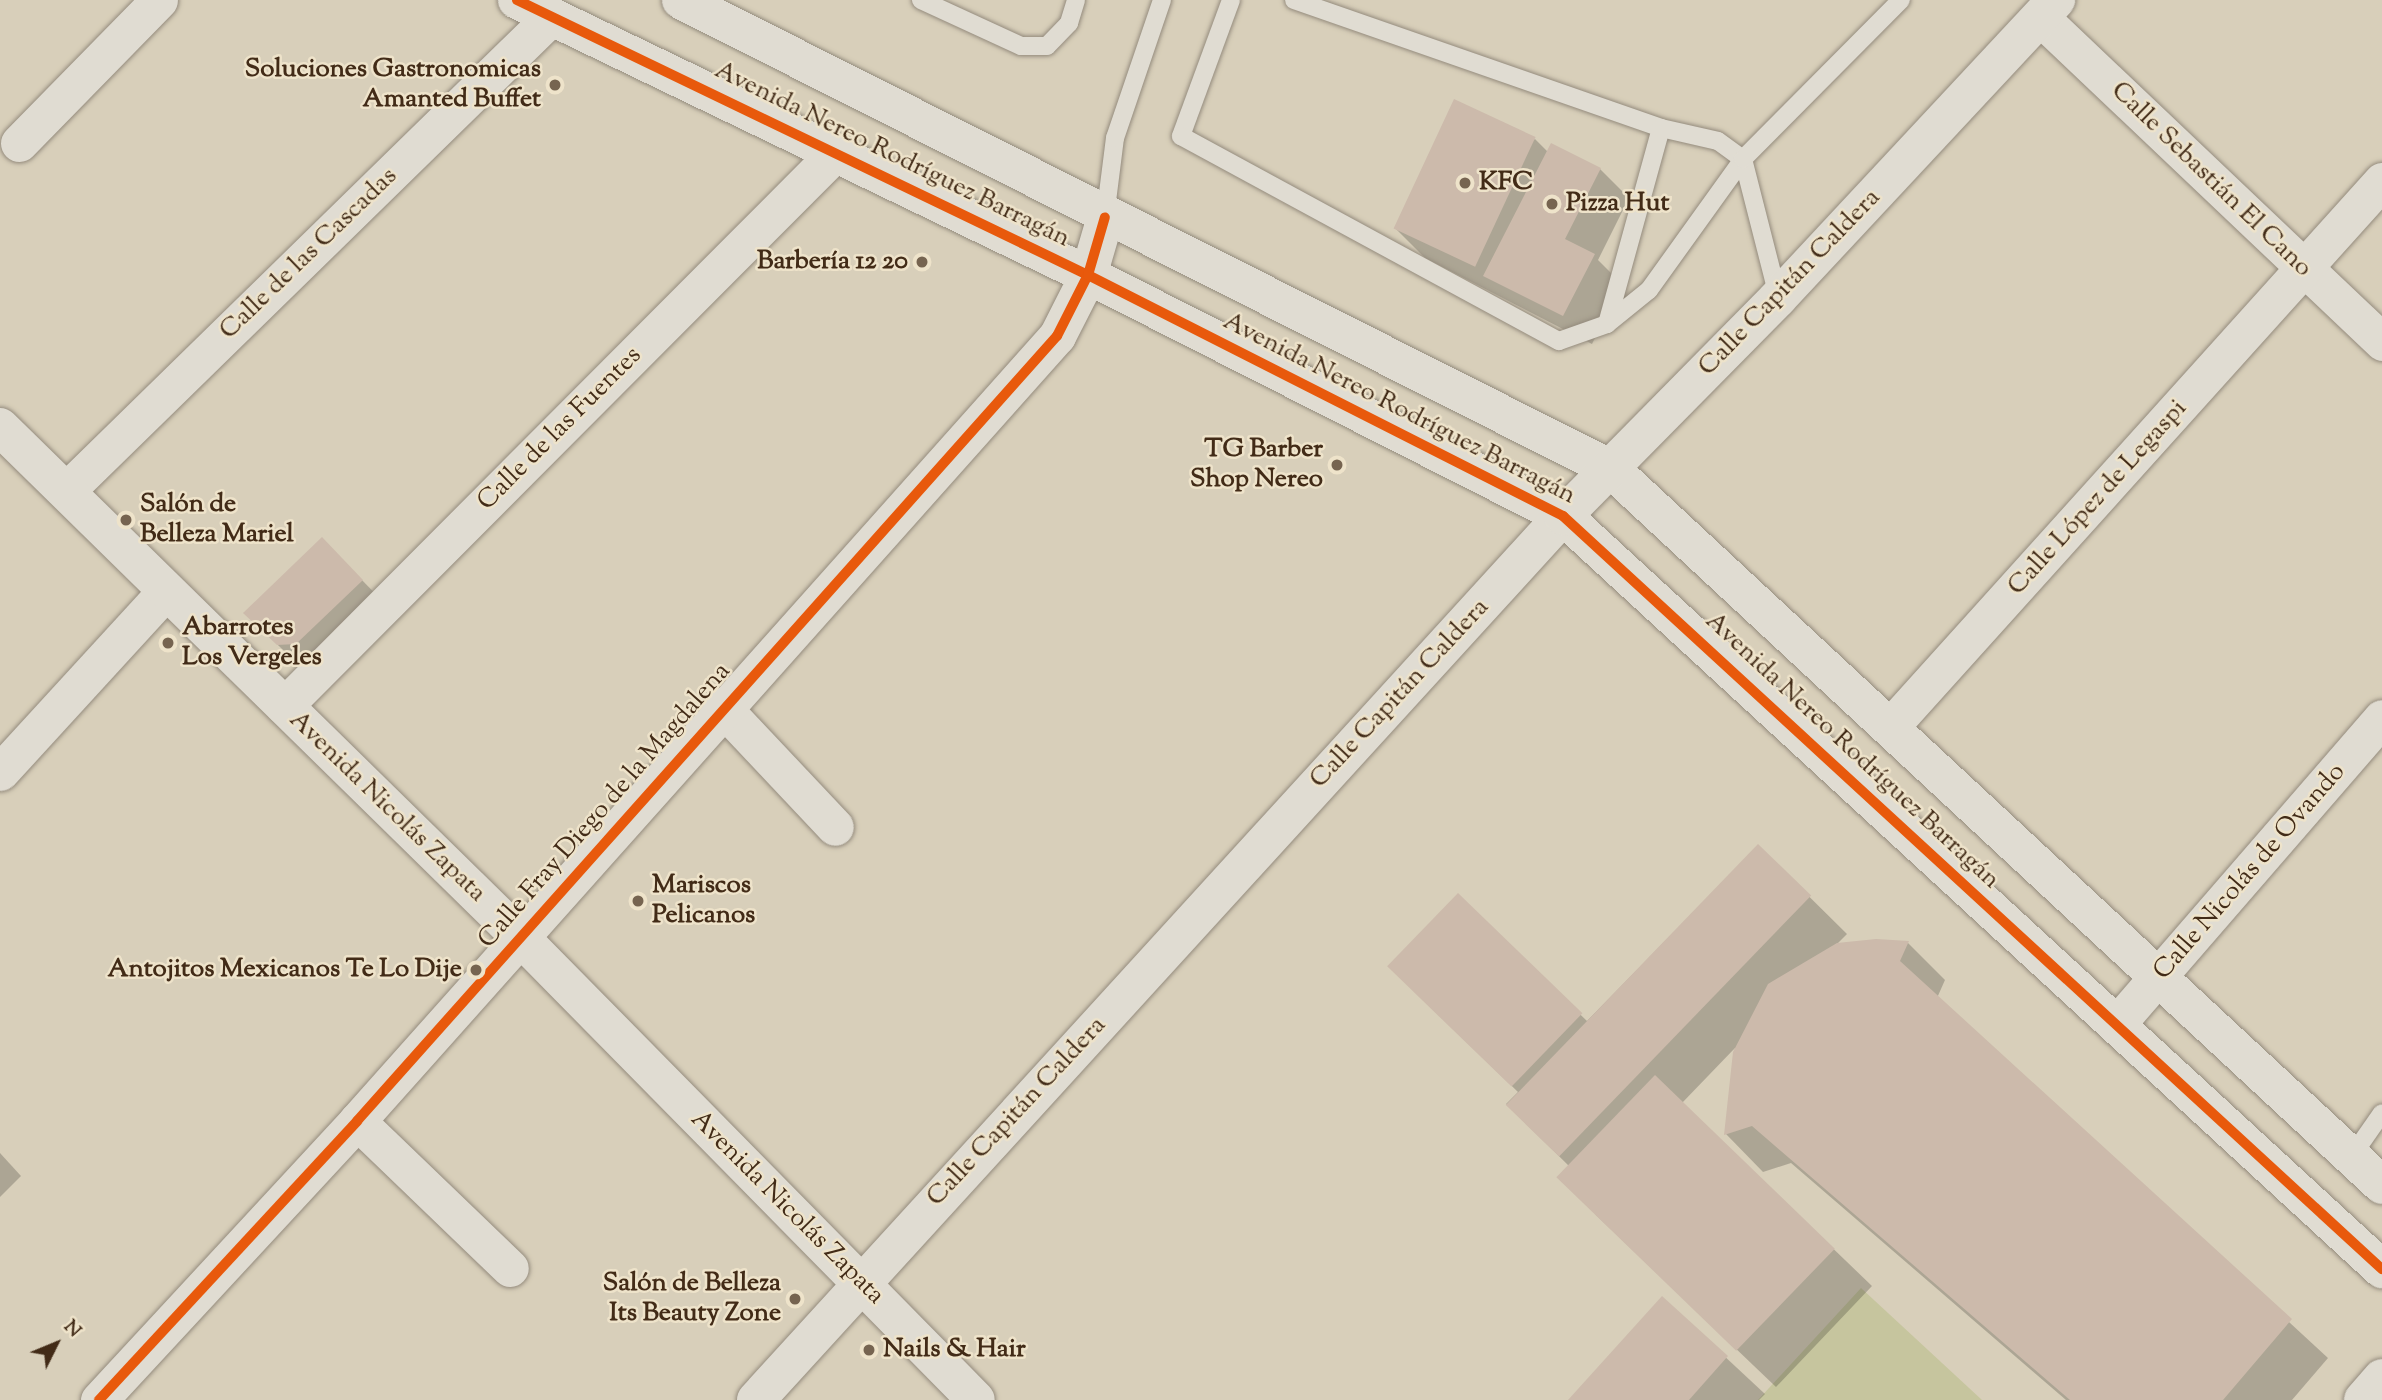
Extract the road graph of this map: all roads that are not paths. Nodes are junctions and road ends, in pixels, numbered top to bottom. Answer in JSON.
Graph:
{"nodes":[{"id":1,"x":159,"y":0,"type":"edge"},
{"id":2,"x":517,"y":0,"type":"edge"},
{"id":3,"x":681,"y":0,"type":"edge"},
{"id":4,"x":921,"y":0,"type":"edge"},
{"id":5,"x":1076,"y":0,"type":"edge"},
{"id":6,"x":1162,"y":0,"type":"edge"},
{"id":7,"x":1231,"y":0,"type":"edge"},
{"id":8,"x":1294,"y":0,"type":"edge"},
{"id":9,"x":1901,"y":0,"type":"edge"},
{"id":10,"x":2039,"y":6,"type":"edge"},
{"id":11,"x":551,"y":17,"type":"junction"},
{"id":12,"x":1661,"y":128,"type":"junction"},
{"id":13,"x":19,"y":143,"type":"dead end"},
{"id":14,"x":836,"y":152,"type":"junction"},
{"id":15,"x":1743,"y":159,"type":"junction"},
{"id":16,"x":2382,"y":181,"type":"edge"},
{"id":17,"x":1105,"y":216,"type":"junction"},
{"id":18,"x":2305,"y":269,"type":"junction"},
{"id":19,"x":1088,"y":275,"type":"junction"},
{"id":20,"x":1779,"y":298,"type":"junction"},
{"id":21,"x":1606,"y":324,"type":"junction"},
{"id":22,"x":2382,"y":342,"type":"edge"},
{"id":23,"x":0,"y":427,"type":"edge"},
{"id":24,"x":1611,"y":469,"type":"junction"},
{"id":25,"x":66,"y":491,"type":"junction"},
{"id":26,"x":1563,"y":516,"type":"junction"},
{"id":27,"x":165,"y":592,"type":"junction"},
{"id":28,"x":284,"y":706,"type":"junction"},
{"id":29,"x":721,"y":706,"type":"junction"},
{"id":30,"x":2382,"y":718,"type":"edge"},
{"id":31,"x":1890,"y":727,"type":"junction"},
{"id":32,"x":0,"y":772,"type":"edge"},
{"id":33,"x":835,"y":827,"type":"dead end"},
{"id":34,"x":521,"y":938,"type":"junction"},
{"id":35,"x":2162,"y":976,"type":"junction"},
{"id":36,"x":2116,"y":1025,"type":"junction"},
{"id":37,"x":2382,"y":1113,"type":"edge"},
{"id":38,"x":357,"y":1121,"type":"junction"},
{"id":39,"x":2352,"y":1156,"type":"junction"},
{"id":40,"x":2382,"y":1185,"type":"edge"},
{"id":41,"x":510,"y":1268,"type":"dead end"},
{"id":42,"x":2382,"y":1269,"type":"edge"},
{"id":43,"x":860,"y":1283,"type":"junction"},
{"id":44,"x":2382,"y":1378,"type":"edge"},
{"id":45,"x":99,"y":1400,"type":"edge"},
{"id":46,"x":756,"y":1400,"type":"edge"},
{"id":47,"x":976,"y":1400,"type":"edge"},
{"id":48,"x":2363,"y":1400,"type":"edge"}],
"edges":[{"from":1,"to":13,"type":"street"},
{"from":2,"to":11,"type":"street","name":"Avenida Nereo Rodríguez Barragán"},
{"from":3,"to":17,"type":"street","name":"Avenida Nereo Rodríguez Barragán"},
{"from":4,"to":5,"type":"lane"},
{"from":6,"to":17,"type":"lane"},
{"from":7,"to":21,"type":"lane"},
{"from":8,"to":12,"type":"lane"},
{"from":9,"to":15,"type":"lane"},
{"from":10,"to":18,"type":"street","name":"Calle Sebastián El Cano"},
{"from":10,"to":20,"type":"street","name":"Calle Capitán Caldera"},
{"from":11,"to":14,"type":"street","name":"Avenida Nereo Rodríguez Barragán"},
{"from":11,"to":25,"type":"street","name":"Calle de las Cascadas"},
{"from":12,"to":15,"type":"lane"},
{"from":12,"to":21,"type":"lane"},
{"from":14,"to":19,"type":"street","name":"Avenida Nereo Rodríguez Barragán"},
{"from":14,"to":28,"type":"street","name":"Calle de las Fuentes"},
{"from":15,"to":20,"type":"lane"},
{"from":15,"to":21,"type":"lane"},
{"from":16,"to":18,"type":"street","name":"Calle López de Legaspi"},
{"from":17,"to":19,"type":"street","name":"Calle Fray Diego de la Magdalena"},
{"from":17,"to":24,"type":"street","name":"Avenida Nereo Rodríguez Barragán"},
{"from":18,"to":22,"type":"street","name":"Calle Sebastián El Cano"},
{"from":18,"to":31,"type":"street","name":"Calle López de Legaspi"},
{"from":19,"to":26,"type":"street","name":"Avenida Nereo Rodríguez Barragán"},
{"from":19,"to":29,"type":"street","name":"Calle Fray Diego de la Magdalena"},
{"from":20,"to":24,"type":"street","name":"Calle Capitán Caldera"},
{"from":23,"to":25,"type":"street","name":"Avenida Nicolás Zapata"},
{"from":24,"to":26,"type":"street","name":"Calle Capitán Caldera"},
{"from":24,"to":31,"type":"street","name":"Avenida Nereo Rodríguez Barragán"},
{"from":25,"to":27,"type":"street","name":"Avenida Nicolás Zapata"},
{"from":26,"to":36,"type":"street","name":"Avenida Nereo Rodríguez Barragán"},
{"from":26,"to":43,"type":"street","name":"Calle Capitán Caldera"},
{"from":27,"to":28,"type":"street","name":"Avenida Nicolás Zapata"},
{"from":27,"to":32,"type":"street"},
{"from":28,"to":34,"type":"street","name":"Avenida Nicolás Zapata"},
{"from":29,"to":33,"type":"street"},
{"from":29,"to":34,"type":"street","name":"Calle Fray Diego de la Magdalena"},
{"from":30,"to":35,"type":"street","name":"Calle Nicolás de Ovando"},
{"from":31,"to":35,"type":"street","name":"Avenida Nereo Rodríguez Barragán"},
{"from":34,"to":38,"type":"street","name":"Calle Fray Diego de la Magdalena"},
{"from":34,"to":43,"type":"street","name":"Avenida Nicolás Zapata"},
{"from":35,"to":36,"type":"street","name":"Calle Nicolás de Ovando"},
{"from":35,"to":39,"type":"street","name":"Avenida Nereo Rodríguez Barragán"},
{"from":36,"to":42,"type":"street","name":"Avenida Nereo Rodríguez Barragán"},
{"from":37,"to":39,"type":"lane"},
{"from":38,"to":41,"type":"street"},
{"from":38,"to":45,"type":"street","name":"Calle Fray Diego de la Magdalena"},
{"from":39,"to":40,"type":"street","name":"Avenida Nereo Rodríguez Barragán"},
{"from":43,"to":46,"type":"street","name":"Calle Capitán Caldera"},
{"from":43,"to":47,"type":"street","name":"Avenida Nicolás Zapata"},
{"from":44,"to":48,"type":"street"}]}
